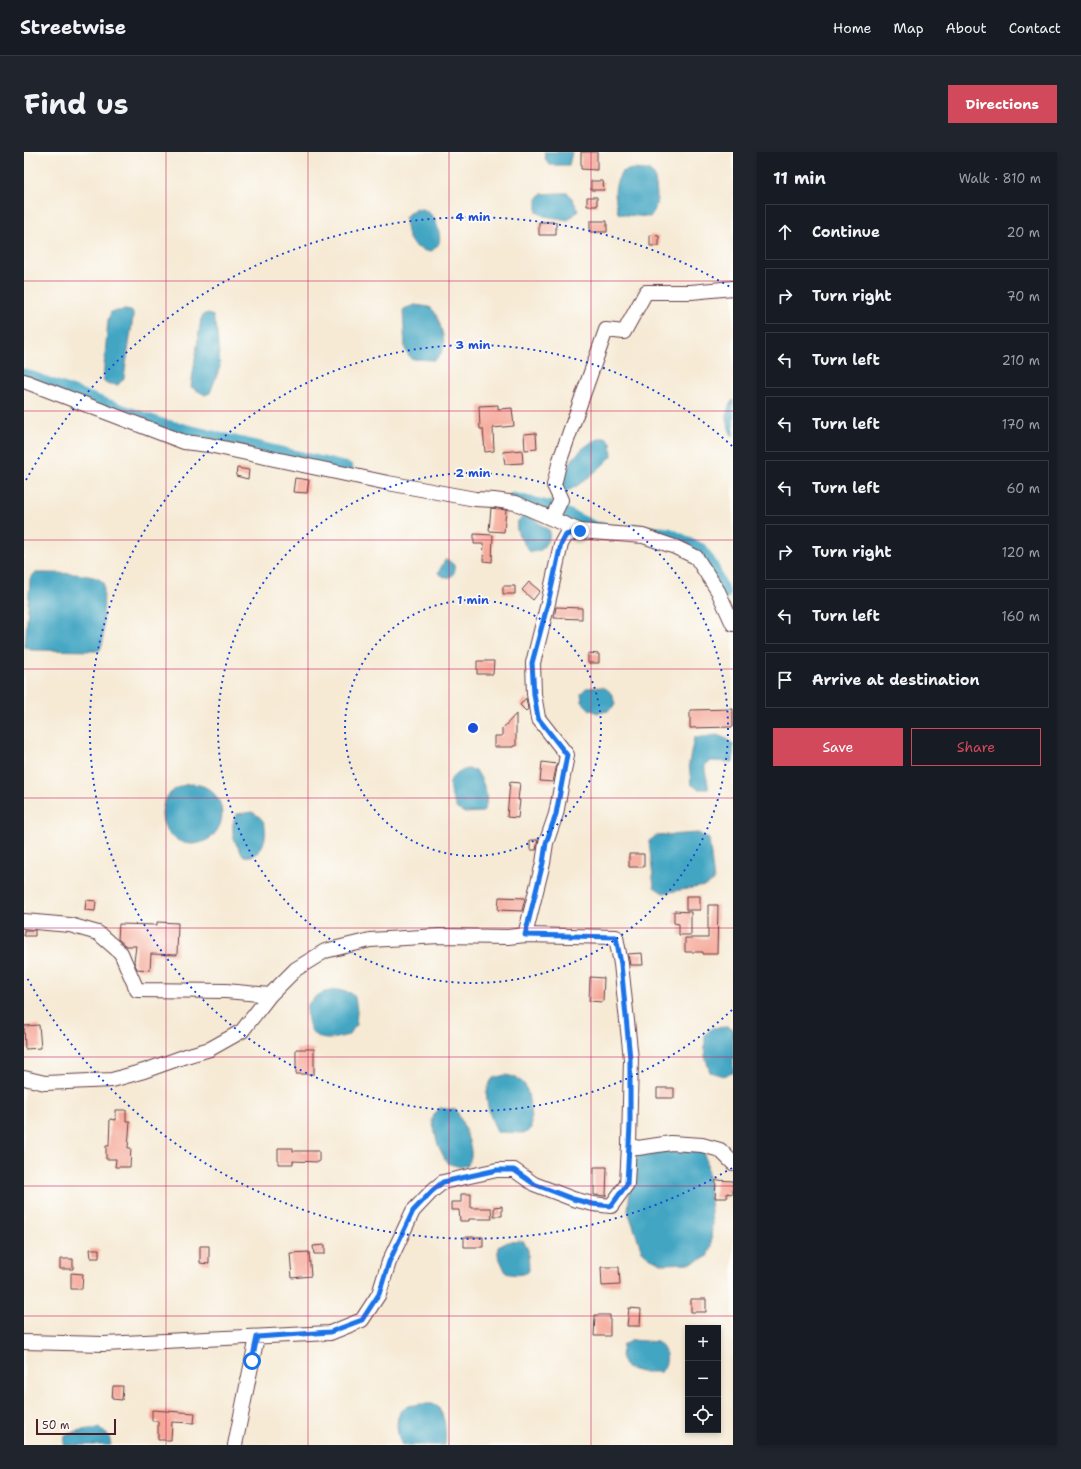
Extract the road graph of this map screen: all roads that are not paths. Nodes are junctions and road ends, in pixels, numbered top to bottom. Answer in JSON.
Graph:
{"nodes":[{"id":1,"x":733,"y":288,"type":"edge"},
{"id":2,"x":24,"y":381,"type":"edge"},
{"id":3,"x":552,"y":518,"type":"junction"},
{"id":4,"x":580,"y":531,"type":"junction"},
{"id":5,"x":733,"y":624,"type":"edge"},
{"id":6,"x":24,"y":921,"type":"edge"},
{"id":7,"x":525,"y":935,"type":"junction"},
{"id":8,"x":270,"y":995,"type":"junction"},
{"id":9,"x":24,"y":1078,"type":"edge"},
{"id":10,"x":628,"y":1145,"type":"junction"},
{"id":11,"x":733,"y":1163,"type":"edge"},
{"id":12,"x":257,"y":1337,"type":"junction"},
{"id":13,"x":24,"y":1342,"type":"edge"},
{"id":14,"x":235,"y":1445,"type":"edge"}],
"edges":[{"from":1,"to":3,"type":"street"},
{"from":2,"to":3,"type":"street"},
{"from":3,"to":4,"type":"street"},
{"from":4,"to":5,"type":"street"},
{"from":4,"to":7,"type":"street"},
{"from":6,"to":8,"type":"street"},
{"from":7,"to":8,"type":"street"},
{"from":7,"to":10,"type":"street"},
{"from":8,"to":9,"type":"street"},
{"from":10,"to":11,"type":"street"},
{"from":10,"to":12,"type":"street"},
{"from":12,"to":13,"type":"street"},
{"from":12,"to":14,"type":"street"}]}
